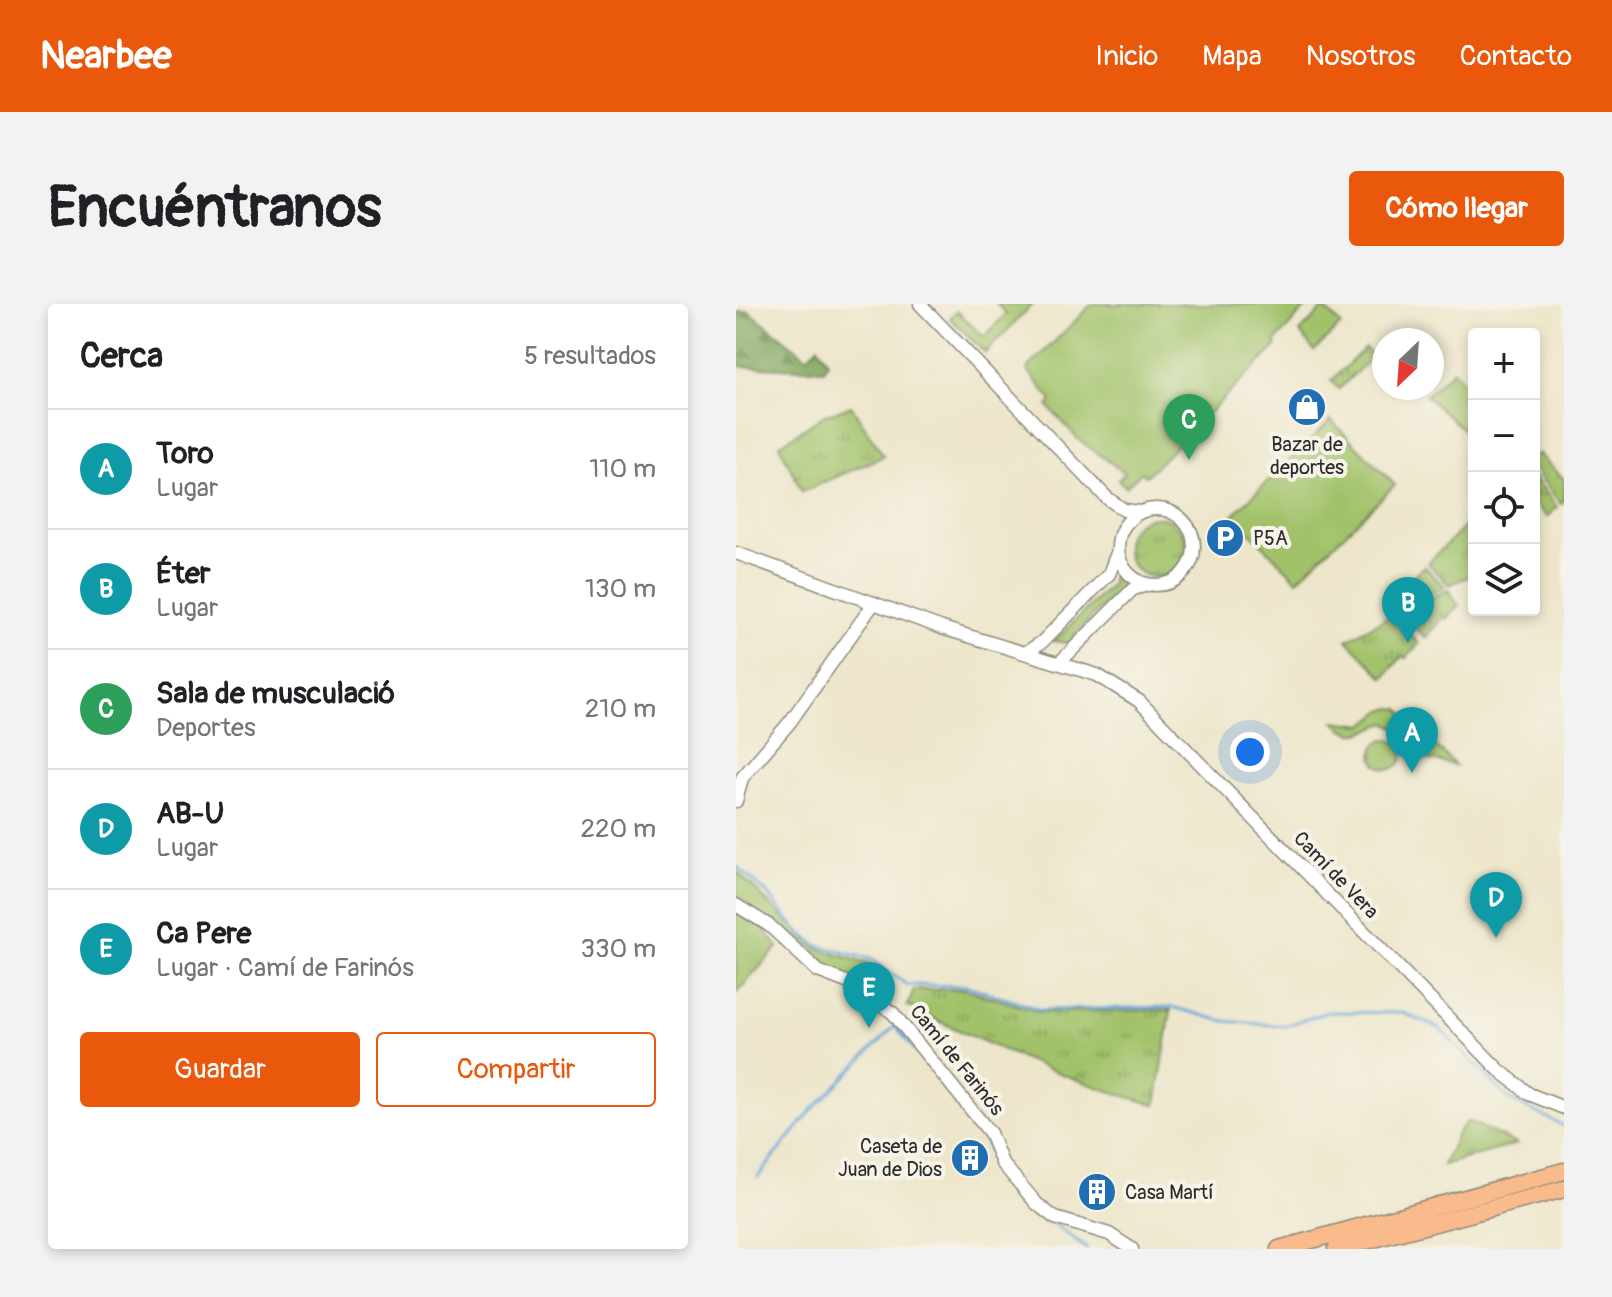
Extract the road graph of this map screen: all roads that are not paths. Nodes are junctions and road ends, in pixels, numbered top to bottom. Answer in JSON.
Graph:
{"nodes":[{"id":1,"x":914,"y":304,"type":"edge"},
{"id":2,"x":1030,"y":419,"type":"junction"},
{"id":3,"x":1107,"y":498,"type":"junction"},
{"id":4,"x":1140,"y":512,"type":"junction"},
{"id":5,"x":1118,"y":544,"type":"junction"},
{"id":6,"x":736,"y":553,"type":"edge"},
{"id":7,"x":1152,"y":584,"type":"junction"},
{"id":8,"x":874,"y":603,"type":"junction"},
{"id":9,"x":1042,"y":642,"type":"junction"},
{"id":10,"x":1073,"y":648,"type":"junction"},
{"id":11,"x":1025,"y":653,"type":"junction"},
{"id":12,"x":1054,"y":661,"type":"junction"},
{"id":13,"x":1080,"y":670,"type":"junction"},
{"id":14,"x":736,"y":801,"type":"edge"},
{"id":15,"x":736,"y":905,"type":"edge"},
{"id":16,"x":1564,"y":1108,"type":"edge"},
{"id":17,"x":1564,"y":1171,"type":"edge"},
{"id":18,"x":1564,"y":1189,"type":"edge"},
{"id":19,"x":1564,"y":1200,"type":"edge"},
{"id":20,"x":1132,"y":1249,"type":"edge"},
{"id":21,"x":1279,"y":1249,"type":"edge"},
{"id":22,"x":1336,"y":1249,"type":"edge"},
{"id":23,"x":1377,"y":1249,"type":"edge"}],
"edges":[{"from":1,"to":2,"type":"street"},
{"from":1,"to":2,"type":"street"},
{"from":2,"to":3,"type":"street"},
{"from":3,"to":4,"type":"street"},
{"from":3,"to":5,"type":"street"},
{"from":4,"to":5,"type":"street"},
{"from":4,"to":7,"type":"street"},
{"from":5,"to":7,"type":"street"},
{"from":5,"to":9,"type":"street"},
{"from":6,"to":8,"type":"street","name":"Camí de Vera"},
{"from":7,"to":10,"type":"street"},
{"from":8,"to":11,"type":"street","name":"Camí de Vera"},
{"from":8,"to":14,"type":"street"},
{"from":9,"to":11,"type":"street"},
{"from":9,"to":12,"type":"street"},
{"from":10,"to":12,"type":"street"},
{"from":10,"to":13,"type":"street"},
{"from":11,"to":12,"type":"street","name":"Camí de Vera"},
{"from":12,"to":13,"type":"street","name":"Camí de Vera"},
{"from":13,"to":16,"type":"street","name":"Camí de Vera"},
{"from":15,"to":20,"type":"street","name":"Camí de Farinós"},
{"from":17,"to":21,"type":"highway"},
{"from":18,"to":22,"type":"highway"},
{"from":19,"to":23,"type":"highway"}]}
